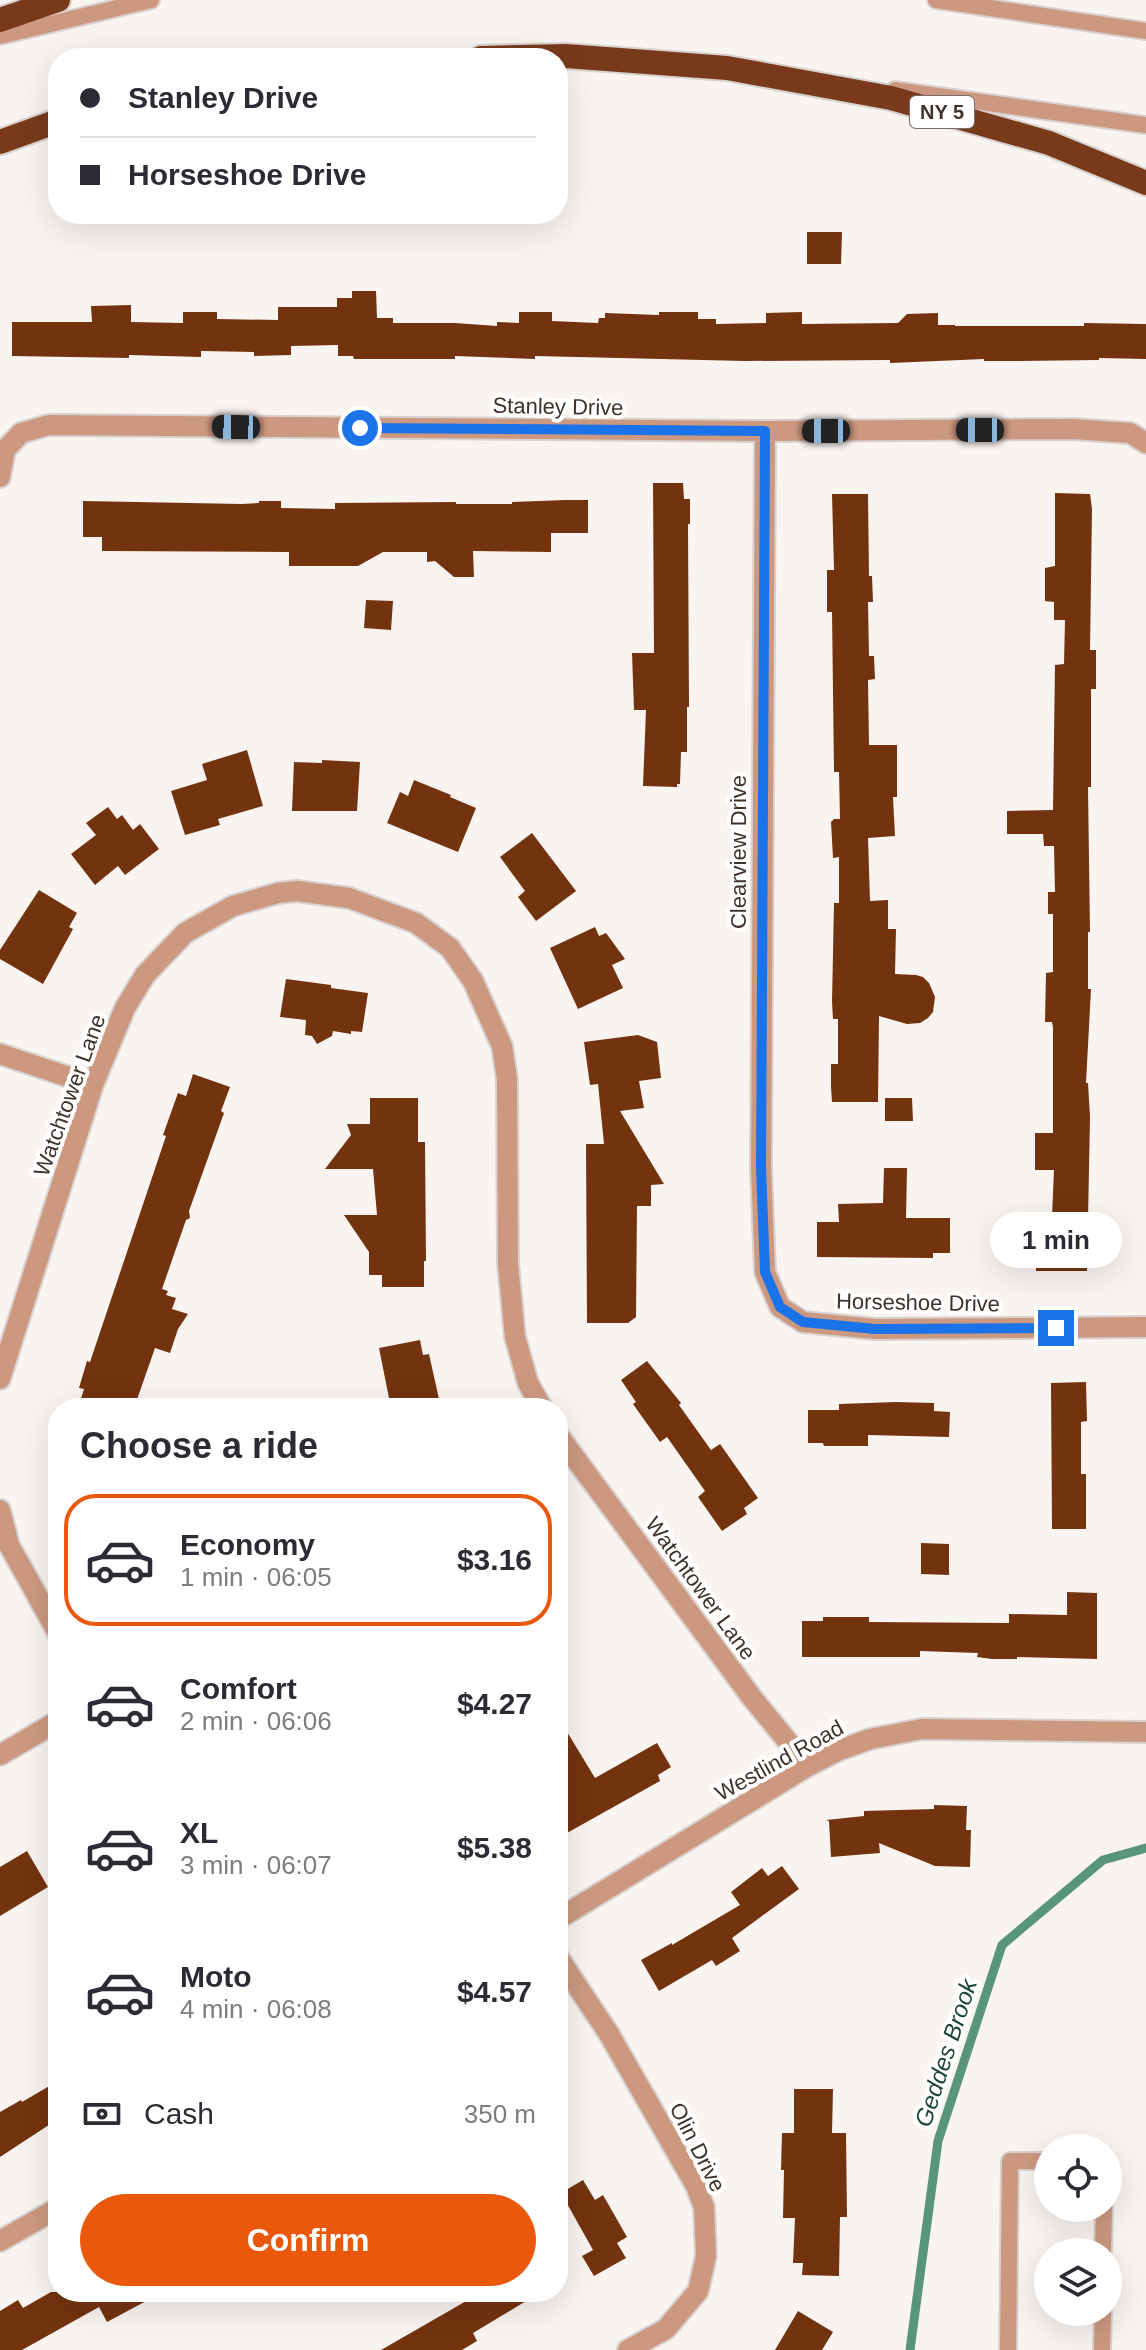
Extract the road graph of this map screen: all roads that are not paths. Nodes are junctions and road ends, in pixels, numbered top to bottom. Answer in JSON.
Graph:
{"nodes":[{"id":1,"x":58,"y":0,"type":"edge"},
{"id":2,"x":151,"y":0,"type":"edge"},
{"id":3,"x":936,"y":0,"type":"edge"},
{"id":4,"x":0,"y":20,"type":"edge"},
{"id":5,"x":1146,"y":31,"type":"edge"},
{"id":6,"x":0,"y":36,"type":"edge"},
{"id":7,"x":568,"y":56,"type":"edge"},
{"id":8,"x":731,"y":68,"type":"junction"},
{"id":9,"x":48,"y":125,"type":"edge"},
{"id":10,"x":1146,"y":125,"type":"edge"},
{"id":11,"x":0,"y":142,"type":"edge"},
{"id":12,"x":1146,"y":183,"type":"edge"},
{"id":13,"x":765,"y":431,"type":"junction"},
{"id":14,"x":1146,"y":442,"type":"edge"},
{"id":15,"x":0,"y":477,"type":"edge"},
{"id":16,"x":0,"y":1054,"type":"edge"},
{"id":17,"x":93,"y":1085,"type":"junction"},
{"id":18,"x":765,"y":1272,"type":"joint"},
{"id":19,"x":1146,"y":1327,"type":"edge"},
{"id":20,"x":0,"y":1379,"type":"edge"},
{"id":21,"x":536,"y":1398,"type":"edge"},
{"id":22,"x":568,"y":1449,"type":"edge"},
{"id":23,"x":0,"y":1510,"type":"edge"},
{"id":24,"x":48,"y":1615,"type":"edge"},
{"id":25,"x":48,"y":1727,"type":"edge"},
{"id":26,"x":1146,"y":1732,"type":"edge"},
{"id":27,"x":0,"y":1755,"type":"edge"},
{"id":28,"x":808,"y":1766,"type":"junction"},
{"id":29,"x":568,"y":1913,"type":"edge"},
{"id":30,"x":568,"y":1972,"type":"edge"},
{"id":31,"x":1034,"y":2161,"type":"edge"},
{"id":32,"x":48,"y":2214,"type":"edge"},
{"id":33,"x":0,"y":2241,"type":"edge"},
{"id":34,"x":1103,"y":2326,"type":"edge"},
{"id":35,"x":628,"y":2350,"type":"edge"},
{"id":36,"x":1008,"y":2350,"type":"edge"},
{"id":37,"x":1102,"y":2350,"type":"edge"}],
"edges":[{"from":1,"to":4,"type":"highway"},
{"from":2,"to":6,"type":"lane"},
{"from":3,"to":5,"type":"lane"},
{"from":7,"to":8,"type":"highway","number":"NY 5"},
{"from":8,"to":10,"type":"lane"},
{"from":8,"to":12,"type":"highway","number":"NY 5"},
{"from":9,"to":11,"type":"highway"},
{"from":13,"to":14,"type":"street","name":"Stanley Drive"},
{"from":13,"to":15,"type":"street","name":"Stanley Drive"},
{"from":13,"to":18,"type":"street","name":"Clearview Drive"},
{"from":16,"to":17,"type":"street"},
{"from":17,"to":20,"type":"street","name":"Watchtower Lane"},
{"from":17,"to":21,"type":"street","name":"Watchtower Lane"},
{"from":18,"to":19,"type":"street","name":"Horseshoe Drive"},
{"from":22,"to":28,"type":"street","name":"Watchtower Lane"},
{"from":23,"to":24,"type":"street"},
{"from":25,"to":27,"type":"street"},
{"from":26,"to":28,"type":"street","name":"Westlind Road"},
{"from":28,"to":29,"type":"street","name":"Westlind Road"},
{"from":30,"to":35,"type":"street","name":"Olin Drive"},
{"from":31,"to":36,"type":"lane"},
{"from":32,"to":33,"type":"street"},
{"from":34,"to":37,"type":"lane"}]}
